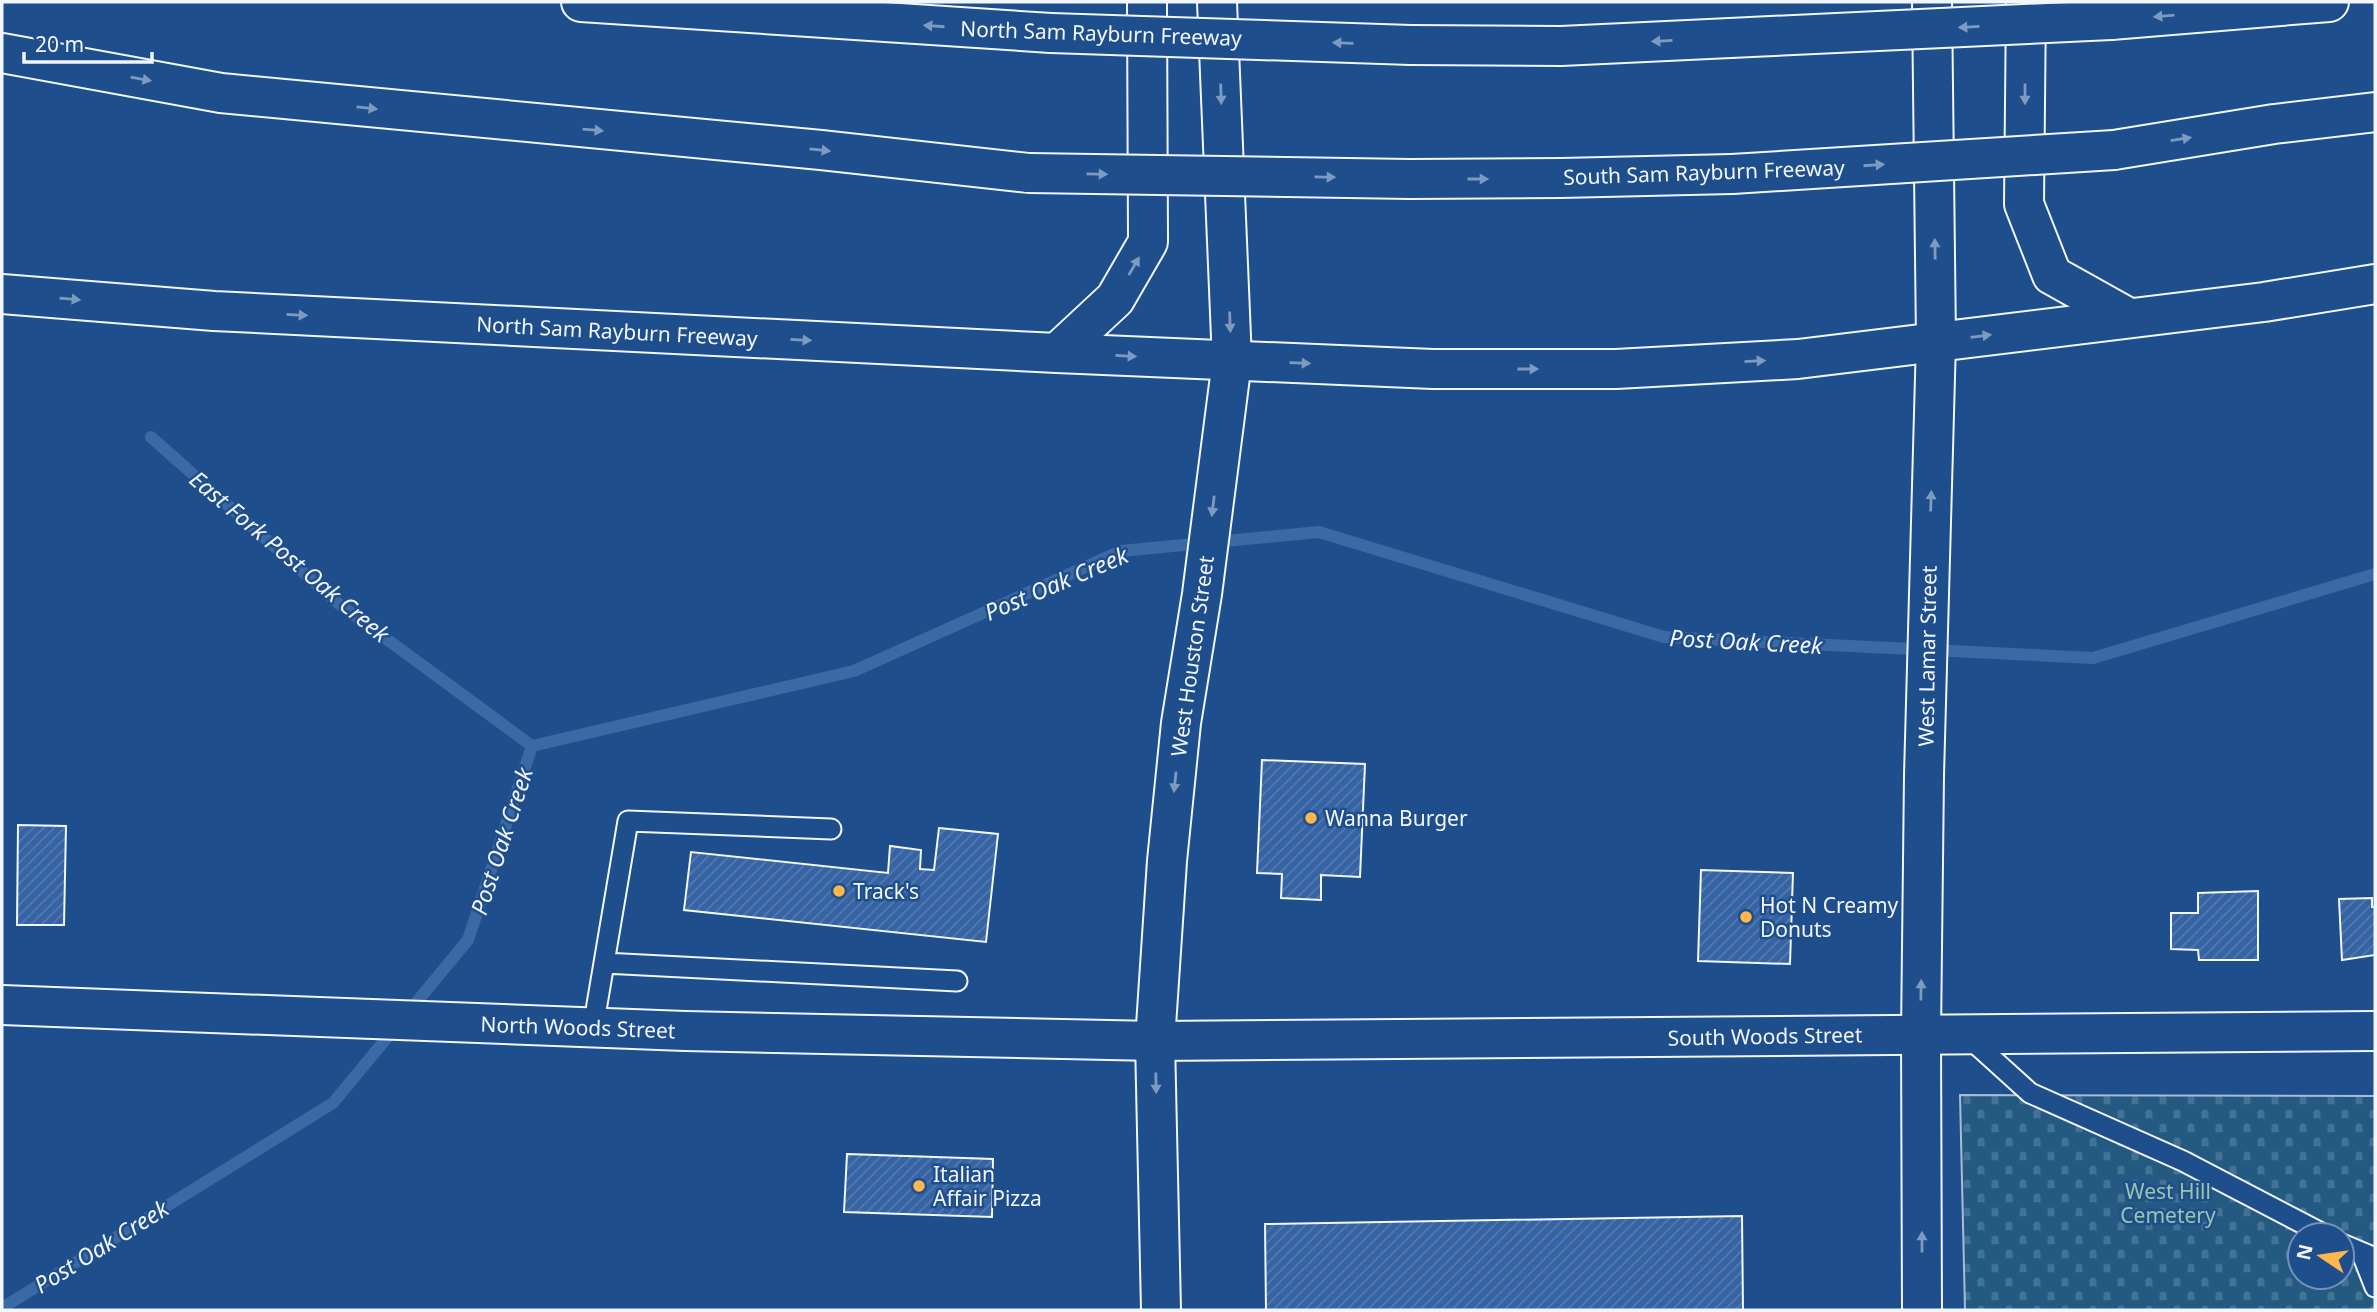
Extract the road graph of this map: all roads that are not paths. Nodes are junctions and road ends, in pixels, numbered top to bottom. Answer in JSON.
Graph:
{"nodes":[{"id":1,"x":581,"y":2,"type":"edge"},
{"id":2,"x":1147,"y":2,"type":"edge"},
{"id":3,"x":1217,"y":2,"type":"edge"},
{"id":4,"x":1932,"y":2,"type":"edge"},
{"id":5,"x":2026,"y":2,"type":"edge"},
{"id":6,"x":2329,"y":2,"type":"edge"},
{"id":7,"x":2,"y":53,"type":"edge"},
{"id":8,"x":2375,"y":112,"type":"edge"},
{"id":9,"x":2375,"y":284,"type":"edge"},
{"id":10,"x":2,"y":293,"type":"edge"},
{"id":11,"x":2129,"y":318,"type":"junction"},
{"id":12,"x":1936,"y":341,"type":"junction"},
{"id":13,"x":1057,"y":353,"type":"junction"},
{"id":14,"x":1232,"y":361,"type":"junction"},
{"id":15,"x":831,"y":829,"type":"dead end"},
{"id":16,"x":604,"y":963,"type":"junction"},
{"id":17,"x":957,"y":981,"type":"dead end"},
{"id":18,"x":2,"y":1005,"type":"edge"},
{"id":19,"x":593,"y":1028,"type":"junction"},
{"id":20,"x":2375,"y":1031,"type":"edge"},
{"id":21,"x":1921,"y":1034,"type":"junction"},
{"id":22,"x":1966,"y":1035,"type":"junction"},
{"id":23,"x":1155,"y":1041,"type":"junction"},
{"id":24,"x":2298,"y":1221,"type":"edge"},
{"id":25,"x":2369,"y":1256,"type":"edge"},
{"id":26,"x":2375,"y":1287,"type":"edge"},
{"id":27,"x":1161,"y":1310,"type":"edge"},
{"id":28,"x":1923,"y":1310,"type":"edge"}],
"edges":[{"from":6,"to":1,"type":"main road","name":"North Sam Rayburn Freeway","one_way":true,"bridge":true},
{"from":13,"to":2,"type":"main road","one_way":true},
{"from":3,"to":14,"type":"main road","name":"West Houston Street","one_way":true},
{"from":12,"to":4,"type":"main road","name":"West Lamar Street","one_way":true},
{"from":5,"to":11,"type":"main road","one_way":true},
{"from":7,"to":8,"type":"main road","name":"South Sam Rayburn Freeway","one_way":true,"bridge":true},
{"from":9,"to":11,"type":"main road"},
{"from":10,"to":13,"type":"main road","name":"North Sam Rayburn Freeway","one_way":true},
{"from":12,"to":11,"type":"main road","one_way":true},
{"from":14,"to":12,"type":"main road","one_way":true},
{"from":21,"to":12,"type":"main road","name":"West Lamar Street","one_way":true},
{"from":13,"to":14,"type":"main road","name":"North Sam Rayburn Freeway","one_way":true},
{"from":14,"to":23,"type":"main road","name":"West Houston Street","one_way":true},
{"from":15,"to":16,"type":"lane"},
{"from":16,"to":17,"type":"lane"},
{"from":16,"to":19,"type":"lane"},
{"from":18,"to":19,"type":"main road","name":"North Woods Street"},
{"from":19,"to":23,"type":"main road","name":"North Woods Street"},
{"from":20,"to":22,"type":"main road","name":"South Woods Street"},
{"from":21,"to":22,"type":"main road","name":"South Woods Street"},
{"from":21,"to":23,"type":"main road","name":"South Woods Street"},
{"from":28,"to":21,"type":"main road","name":"West Lamar Street","one_way":true},
{"from":22,"to":24,"type":"lane"},
{"from":23,"to":27,"type":"main road","name":"West Houston Street","one_way":true},
{"from":25,"to":26,"type":"lane"}]}
